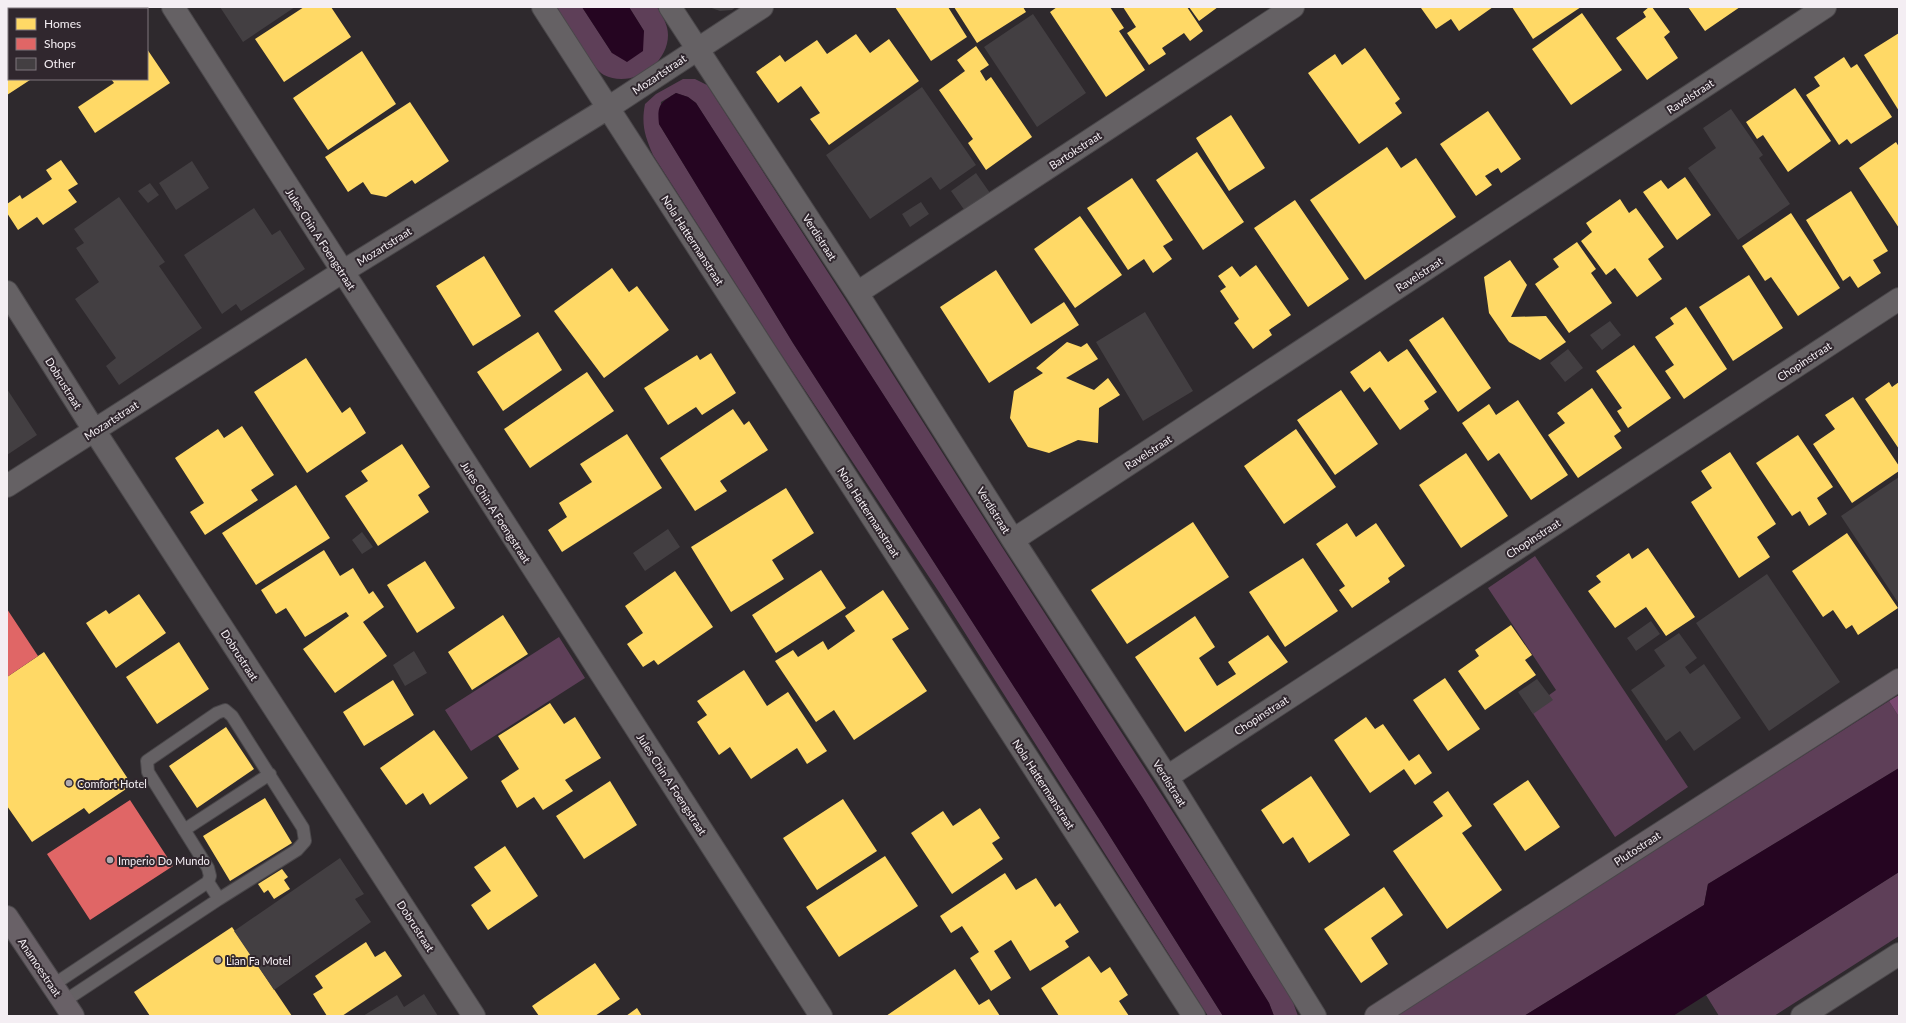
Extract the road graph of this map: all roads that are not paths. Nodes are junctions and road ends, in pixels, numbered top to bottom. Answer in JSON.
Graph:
{"nodes":[{"id":1,"x":173,"y":7,"type":"edge"},
{"id":2,"x":543,"y":7,"type":"edge"},
{"id":3,"x":670,"y":7,"type":"edge"},
{"id":4,"x":762,"y":7,"type":"edge"},
{"id":5,"x":1293,"y":7,"type":"edge"},
{"id":6,"x":1825,"y":7,"type":"edge"},
{"id":7,"x":696,"y":50,"type":"junction"},
{"id":8,"x":608,"y":108,"type":"junction"},
{"id":9,"x":342,"y":272,"type":"junction"},
{"id":10,"x":7,"y":292,"type":"edge"},
{"id":11,"x":857,"y":293,"type":"junction"},
{"id":12,"x":1899,"y":299,"type":"edge"},
{"id":13,"x":94,"y":430,"type":"junction"},
{"id":14,"x":7,"y":486,"type":"edge"},
{"id":15,"x":1013,"y":540,"type":"junction"},
{"id":16,"x":1899,"y":680,"type":"edge"},
{"id":17,"x":270,"y":774,"type":"junction"},
{"id":18,"x":1166,"y":777,"type":"junction"},
{"id":19,"x":184,"y":830,"type":"junction"},
{"id":20,"x":208,"y":882,"type":"junction"},
{"id":21,"x":218,"y":899,"type":"junction"},
{"id":22,"x":7,"y":917,"type":"edge"},
{"id":23,"x":1899,"y":954,"type":"edge"},
{"id":24,"x":63,"y":1001,"type":"edge"},
{"id":25,"x":474,"y":1016,"type":"edge"},
{"id":26,"x":821,"y":1016,"type":"edge"},
{"id":27,"x":1194,"y":1016,"type":"edge"},
{"id":28,"x":1315,"y":1016,"type":"edge"},
{"id":29,"x":1376,"y":1016,"type":"edge"},
{"id":30,"x":1802,"y":1016,"type":"edge"}],
"edges":[{"from":1,"to":9,"type":"street","name":"Jules Chin A Foengstraat"},
{"from":2,"to":8,"type":"street","name":"Nola Hattermanstraat"},
{"from":3,"to":7,"type":"street","name":"Verdistraat"},
{"from":4,"to":7,"type":"street","name":"Mozartstraat"},
{"from":5,"to":11,"type":"street","name":"Bartokstraat"},
{"from":6,"to":15,"type":"street","name":"Ravelstraat"},
{"from":7,"to":8,"type":"street","name":"Mozartstraat"},
{"from":7,"to":11,"type":"street","name":"Verdistraat"},
{"from":8,"to":9,"type":"street","name":"Mozartstraat"},
{"from":8,"to":27,"type":"street","name":"Nola Hattermanstraat"},
{"from":9,"to":13,"type":"street","name":"Mozartstraat"},
{"from":9,"to":26,"type":"street","name":"Jules Chin A Foengstraat"},
{"from":10,"to":13,"type":"street","name":"Dobrustraat"},
{"from":11,"to":15,"type":"street","name":"Verdistraat"},
{"from":12,"to":18,"type":"street","name":"Chopinstraat"},
{"from":13,"to":14,"type":"street","name":"Mozartstraat"},
{"from":13,"to":25,"type":"street","name":"Dobrustraat"},
{"from":15,"to":18,"type":"street","name":"Verdistraat"},
{"from":16,"to":29,"type":"street","name":"Plutostraat"},
{"from":17,"to":19,"type":"lane"},
{"from":17,"to":19,"type":"lane"},
{"from":17,"to":21,"type":"lane"},
{"from":18,"to":28,"type":"street","name":"Verdistraat"},
{"from":19,"to":20,"type":"lane"},
{"from":20,"to":21,"type":"lane"},
{"from":20,"to":24,"type":"lane"},
{"from":21,"to":24,"type":"lane"},
{"from":22,"to":24,"type":"street","name":"Anamoestraat"},
{"from":23,"to":30,"type":"street"}]}
